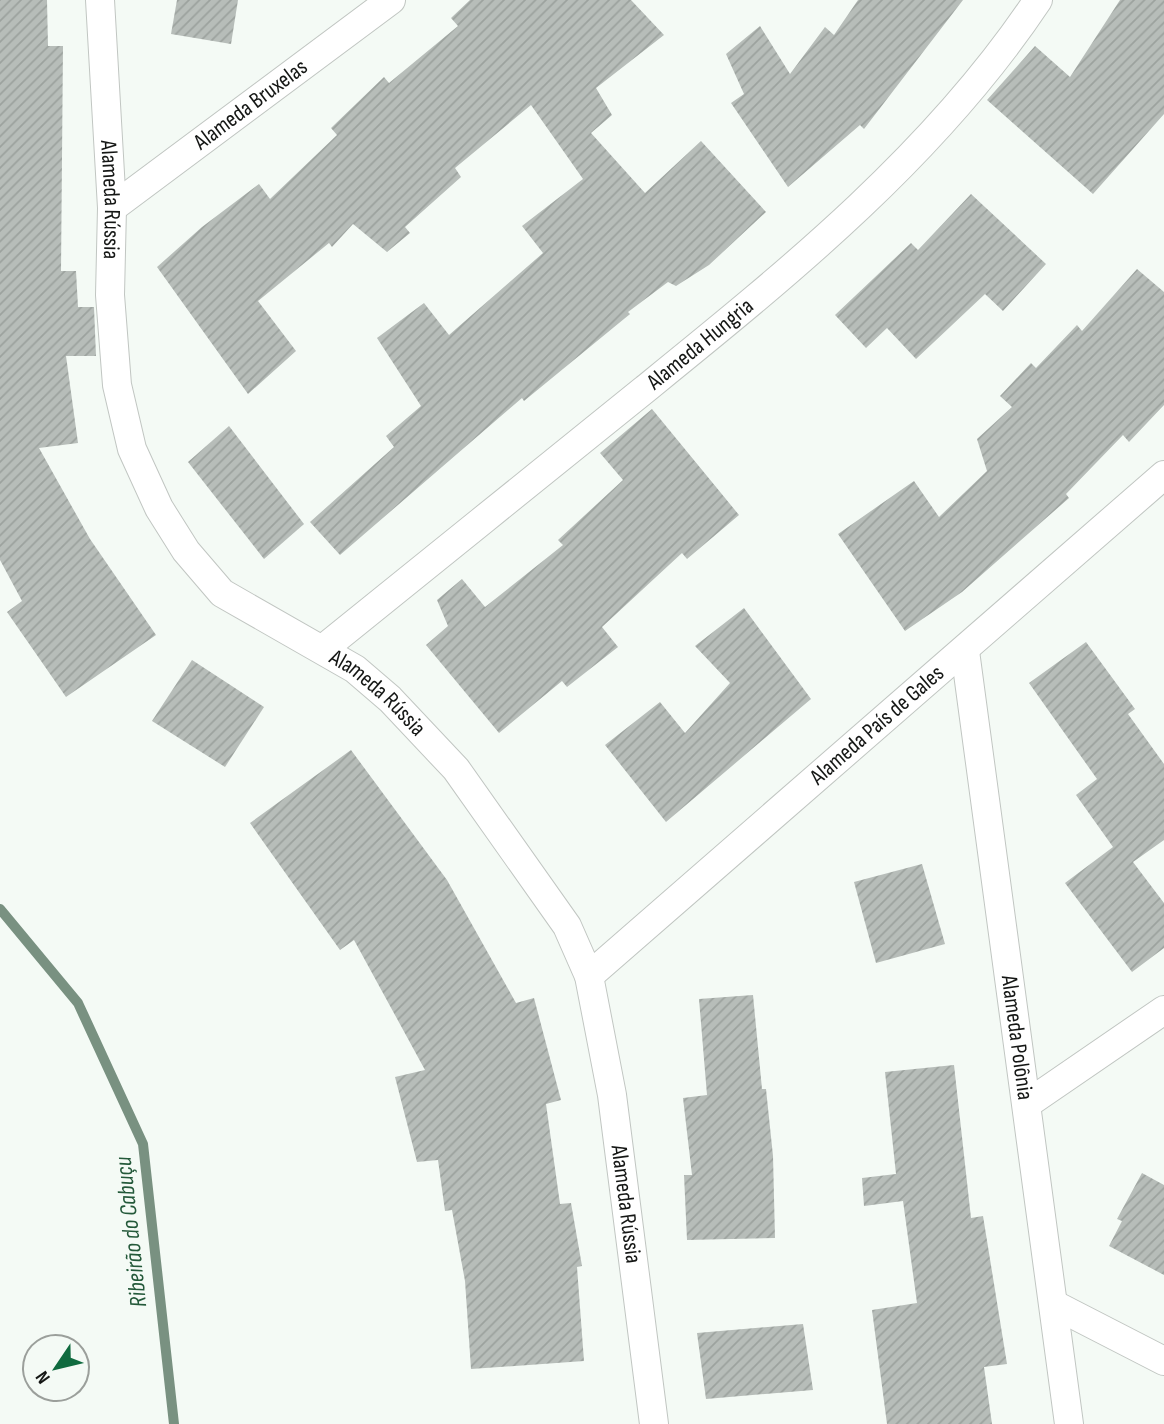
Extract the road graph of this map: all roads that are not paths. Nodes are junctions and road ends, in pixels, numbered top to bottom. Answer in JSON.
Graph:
{"nodes":[{"id":1,"x":100,"y":0,"type":"edge"},
{"id":2,"x":391,"y":0,"type":"edge"},
{"id":3,"x":1038,"y":0,"type":"edge"},
{"id":4,"x":112,"y":208,"type":"junction"},
{"id":5,"x":1164,"y":475,"type":"edge"},
{"id":6,"x":323,"y":649,"type":"junction"},
{"id":7,"x":965,"y":651,"type":"junction"},
{"id":8,"x":589,"y":976,"type":"junction"},
{"id":9,"x":1164,"y":1010,"type":"edge"},
{"id":10,"x":1027,"y":1104,"type":"junction"},
{"id":11,"x":1055,"y":1305,"type":"junction"},
{"id":12,"x":1164,"y":1361,"type":"edge"},
{"id":13,"x":654,"y":1424,"type":"edge"},
{"id":14,"x":1069,"y":1424,"type":"edge"}],
"edges":[{"from":1,"to":4,"type":"street","name":"Alameda Rússia"},
{"from":2,"to":4,"type":"street","name":"Alameda Bruxelas"},
{"from":3,"to":6,"type":"street","name":"Alameda Hungria"},
{"from":4,"to":6,"type":"street","name":"Alameda Rússia"},
{"from":5,"to":7,"type":"street","name":"Alameda País de Gales"},
{"from":6,"to":8,"type":"street","name":"Alameda Rússia"},
{"from":7,"to":8,"type":"street","name":"Alameda País de Gales"},
{"from":7,"to":10,"type":"street","name":"Alameda Polônia"},
{"from":8,"to":13,"type":"street","name":"Alameda Rússia"},
{"from":9,"to":10,"type":"street"},
{"from":10,"to":11,"type":"street","name":"Alameda Polônia"},
{"from":11,"to":12,"type":"street"},
{"from":11,"to":14,"type":"street","name":"Alameda Polônia"}]}
